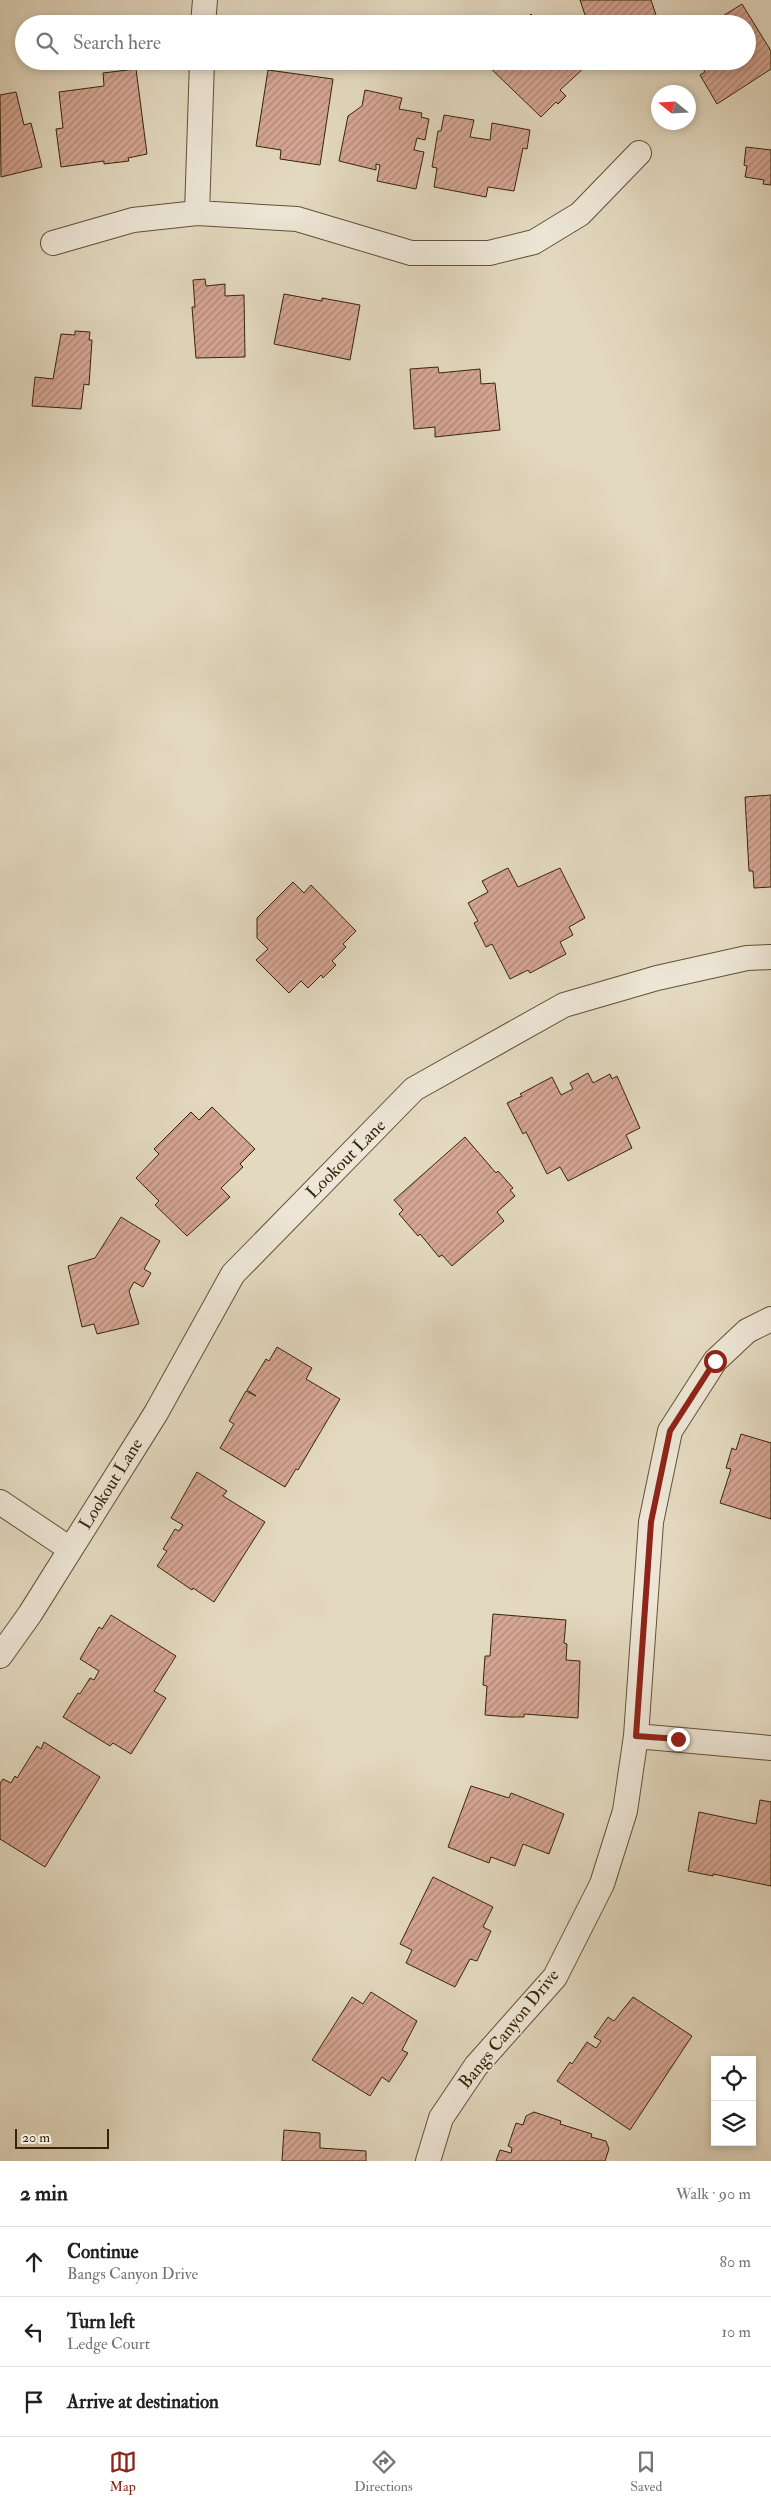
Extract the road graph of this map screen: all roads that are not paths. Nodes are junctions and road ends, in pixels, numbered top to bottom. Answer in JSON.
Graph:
{"nodes":[{"id":1,"x":205,"y":0,"type":"edge"},
{"id":2,"x":204,"y":15,"type":"edge"},
{"id":3,"x":202,"y":70,"type":"edge"},
{"id":4,"x":639,"y":152,"type":"dead end"},
{"id":5,"x":197,"y":213,"type":"junction"},
{"id":6,"x":53,"y":242,"type":"dead end"},
{"id":7,"x":771,"y":957,"type":"edge"},
{"id":8,"x":771,"y":1319,"type":"edge"},
{"id":9,"x":0,"y":1502,"type":"edge"},
{"id":10,"x":70,"y":1549,"type":"junction"},
{"id":11,"x":0,"y":1656,"type":"edge"},
{"id":12,"x":636,"y":1736,"type":"junction"},
{"id":13,"x":771,"y":1748,"type":"edge"},
{"id":14,"x":428,"y":2161,"type":"edge"}],
"edges":[{"from":1,"to":2,"type":"street"},
{"from":3,"to":5,"type":"street"},
{"from":4,"to":5,"type":"street"},
{"from":5,"to":6,"type":"street"},
{"from":7,"to":10,"type":"street","name":"Lookout Lane"},
{"from":8,"to":12,"type":"street","name":"Bangs Canyon Drive"},
{"from":9,"to":10,"type":"street"},
{"from":10,"to":11,"type":"street","name":"Lookout Lane"},
{"from":12,"to":13,"type":"street"},
{"from":12,"to":14,"type":"street","name":"Bangs Canyon Drive"}]}
